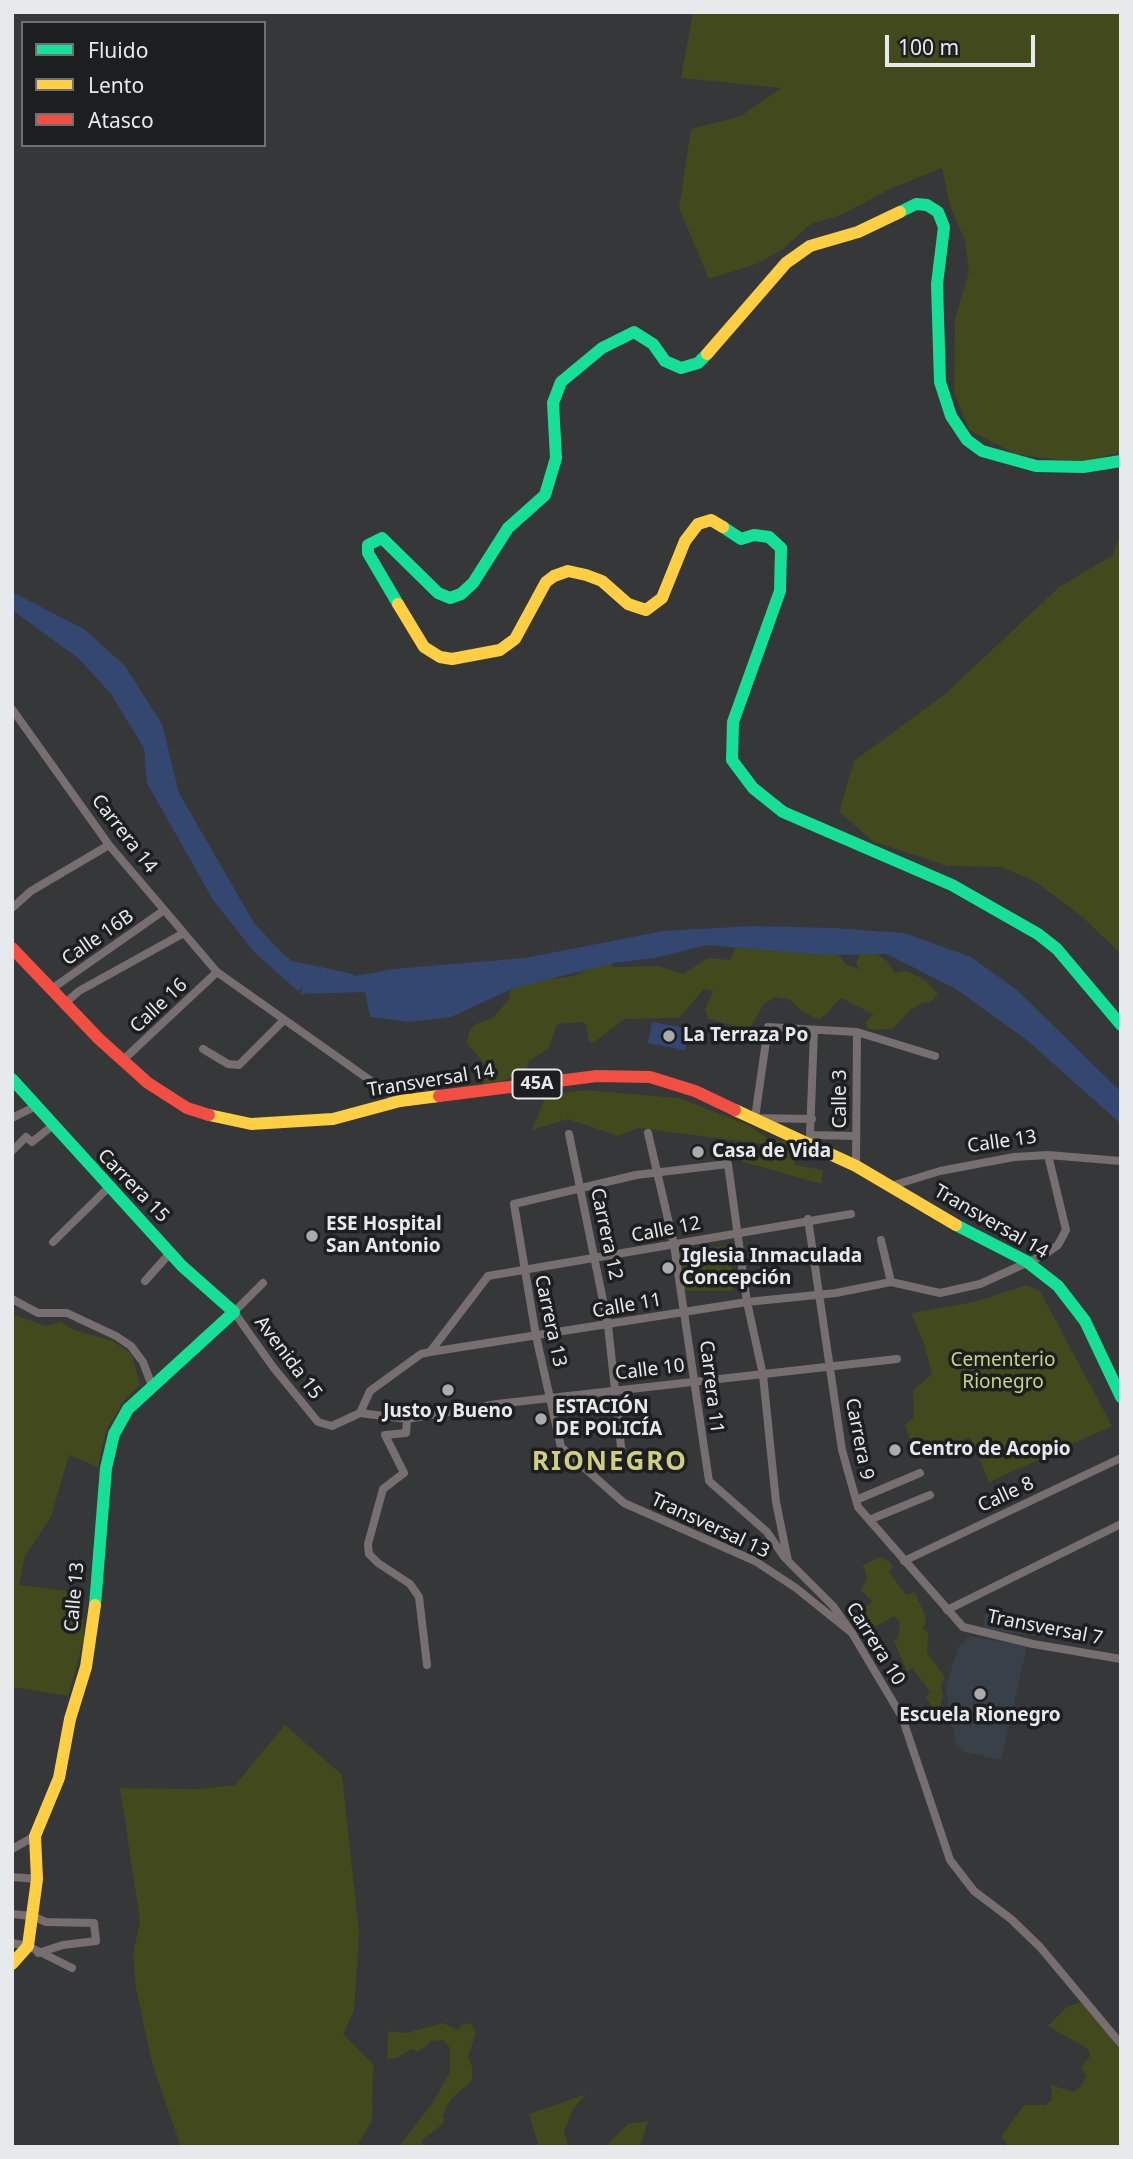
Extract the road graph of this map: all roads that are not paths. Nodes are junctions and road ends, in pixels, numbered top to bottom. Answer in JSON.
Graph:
{"nodes":[{"id":1,"x":1121,"y":461,"type":"edge"},
{"id":2,"x":12,"y":709,"type":"edge"},
{"id":3,"x":110,"y":845,"type":"junction"},
{"id":4,"x":12,"y":908,"type":"edge"},
{"id":5,"x":163,"y":911,"type":"junction"},
{"id":6,"x":182,"y":934,"type":"junction"},
{"id":7,"x":12,"y":948,"type":"edge"},
{"id":8,"x":217,"y":972,"type":"junction"},
{"id":9,"x":50,"y":990,"type":"junction"},
{"id":10,"x":64,"y":1004,"type":"junction"},
{"id":11,"x":282,"y":1021,"type":"junction"},
{"id":12,"x":1121,"y":1026,"type":"edge"},
{"id":13,"x":814,"y":1030,"type":"junction"},
{"id":14,"x":857,"y":1032,"type":"junction"},
{"id":15,"x":203,"y":1049,"type":"dead end"},
{"id":16,"x":935,"y":1056,"type":"dead end"},
{"id":17,"x":122,"y":1062,"type":"junction"},
{"id":18,"x":12,"y":1079,"type":"edge"},
{"id":19,"x":400,"y":1101,"type":"junction"},
{"id":20,"x":36,"y":1106,"type":"junction"},
{"id":21,"x":12,"y":1118,"type":"edge"},
{"id":22,"x":755,"y":1118,"type":"junction"},
{"id":23,"x":812,"y":1119,"type":"junction"},
{"id":24,"x":52,"y":1126,"type":"junction"},
{"id":25,"x":648,"y":1133,"type":"dead end"},
{"id":26,"x":569,"y":1134,"type":"dead end"},
{"id":27,"x":856,"y":1136,"type":"junction"},
{"id":28,"x":12,"y":1151,"type":"edge"},
{"id":29,"x":1048,"y":1155,"type":"junction"},
{"id":30,"x":1121,"y":1161,"type":"edge"},
{"id":31,"x":856,"y":1166,"type":"junction"},
{"id":32,"x":657,"y":1172,"type":"junction"},
{"id":33,"x":891,"y":1186,"type":"junction"},
{"id":34,"x":108,"y":1188,"type":"junction"},
{"id":35,"x":580,"y":1189,"type":"junction"},
{"id":36,"x":850,"y":1214,"type":"dead end"},
{"id":37,"x":808,"y":1219,"type":"junction"},
{"id":38,"x":736,"y":1232,"type":"junction"},
{"id":39,"x":881,"y":1240,"type":"dead end"},
{"id":40,"x":53,"y":1242,"type":"dead end"},
{"id":41,"x":674,"y":1245,"type":"junction"},
{"id":42,"x":170,"y":1253,"type":"junction"},
{"id":43,"x":596,"y":1259,"type":"junction"},
{"id":44,"x":1026,"y":1261,"type":"junction"},
{"id":45,"x":523,"y":1268,"type":"junction"},
{"id":46,"x":145,"y":1281,"type":"dead end"},
{"id":47,"x":891,"y":1282,"type":"junction"},
{"id":48,"x":263,"y":1283,"type":"dead end"},
{"id":49,"x":820,"y":1294,"type":"junction"},
{"id":50,"x":12,"y":1299,"type":"edge"},
{"id":51,"x":747,"y":1302,"type":"junction"},
{"id":52,"x":234,"y":1312,"type":"junction"},
{"id":53,"x":685,"y":1312,"type":"junction"},
{"id":54,"x":608,"y":1325,"type":"junction"},
{"id":55,"x":536,"y":1336,"type":"junction"},
{"id":56,"x":430,"y":1352,"type":"junction"},
{"id":57,"x":897,"y":1359,"type":"dead end"},
{"id":58,"x":830,"y":1366,"type":"junction"},
{"id":59,"x":763,"y":1375,"type":"junction"},
{"id":60,"x":693,"y":1380,"type":"junction"},
{"id":61,"x":152,"y":1386,"type":"junction"},
{"id":62,"x":615,"y":1390,"type":"junction"},
{"id":63,"x":1121,"y":1397,"type":"edge"},
{"id":64,"x":551,"y":1399,"type":"junction"},
{"id":65,"x":360,"y":1413,"type":"junction"},
{"id":66,"x":407,"y":1419,"type":"junction"},
{"id":67,"x":560,"y":1442,"type":"joint"},
{"id":68,"x":1121,"y":1458,"type":"edge"},
{"id":69,"x":623,"y":1465,"type":"dead end"},
{"id":70,"x":920,"y":1473,"type":"dead end"},
{"id":71,"x":709,"y":1481,"type":"joint"},
{"id":72,"x":930,"y":1495,"type":"dead end"},
{"id":73,"x":856,"y":1500,"type":"junction"},
{"id":74,"x":869,"y":1520,"type":"junction"},
{"id":75,"x":1121,"y":1524,"type":"edge"},
{"id":76,"x":788,"y":1561,"type":"junction"},
{"id":77,"x":904,"y":1561,"type":"junction"},
{"id":78,"x":947,"y":1610,"type":"junction"},
{"id":79,"x":963,"y":1627,"type":"joint"},
{"id":80,"x":852,"y":1633,"type":"junction"},
{"id":81,"x":1121,"y":1659,"type":"edge"},
{"id":82,"x":427,"y":1665,"type":"dead end"},
{"id":83,"x":35,"y":1836,"type":"junction"},
{"id":84,"x":12,"y":1849,"type":"edge"},
{"id":85,"x":12,"y":1877,"type":"edge"},
{"id":86,"x":37,"y":1879,"type":"junction"},
{"id":87,"x":12,"y":1914,"type":"edge"},
{"id":88,"x":32,"y":1916,"type":"junction"},
{"id":89,"x":12,"y":1943,"type":"edge"},
{"id":90,"x":33,"y":1950,"type":"junction"},
{"id":91,"x":12,"y":1964,"type":"edge"},
{"id":92,"x":72,"y":1968,"type":"dead end"},
{"id":93,"x":1121,"y":2044,"type":"edge"}],
"edges":[{"from":1,"to":12,"type":"main road"},
{"from":2,"to":3,"type":"street","name":"Carrera 14"},
{"from":3,"to":4,"type":"street"},
{"from":3,"to":5,"type":"street","name":"Carrera 14"},
{"from":5,"to":6,"type":"street","name":"Carrera 14"},
{"from":5,"to":9,"type":"street","name":"Calle 16B"},
{"from":6,"to":8,"type":"street","name":"Carrera 14"},
{"from":6,"to":10,"type":"street"},
{"from":7,"to":9,"type":"main road","name":"Transversal 14","number":"45A"},
{"from":8,"to":11,"type":"street","name":"Carrera 14"},
{"from":8,"to":17,"type":"street","name":"Calle 16"},
{"from":9,"to":10,"type":"main road","name":"Transversal 14","number":"45A"},
{"from":10,"to":17,"type":"main road","name":"Transversal 14","number":"45A"},
{"from":11,"to":15,"type":"street"},
{"from":11,"to":19,"type":"street","name":"Carrera 14"},
{"from":13,"to":14,"type":"street"},
{"from":13,"to":22,"type":"street"},
{"from":13,"to":23,"type":"street"},
{"from":14,"to":16,"type":"street"},
{"from":14,"to":27,"type":"street","name":"Calle 3"},
{"from":17,"to":19,"type":"main road","name":"Transversal 14","number":"45A"},
{"from":18,"to":20,"type":"main road","name":"Carrera 15"},
{"from":19,"to":22,"type":"main road","name":"Transversal 14","number":"45A"},
{"from":20,"to":21,"type":"street"},
{"from":20,"to":24,"type":"main road","name":"Carrera 15"},
{"from":22,"to":23,"type":"street"},
{"from":22,"to":31,"type":"main road","name":"Transversal 14","number":"45A"},
{"from":23,"to":27,"type":"street"},
{"from":24,"to":28,"type":"street"},
{"from":24,"to":34,"type":"main road","name":"Carrera 15"},
{"from":25,"to":32,"type":"street","name":"Carrera 11"},
{"from":26,"to":35,"type":"street","name":"Carrera 12"},
{"from":27,"to":31,"type":"street","name":"Calle 3"},
{"from":29,"to":30,"type":"street","name":"Calle 13"},
{"from":29,"to":33,"type":"street","name":"Calle 13"},
{"from":29,"to":44,"type":"street","name":"Calle 11"},
{"from":31,"to":33,"type":"main road","name":"Transversal 14","number":"45A"},
{"from":32,"to":35,"type":"street"},
{"from":32,"to":38,"type":"street"},
{"from":32,"to":41,"type":"street","name":"Carrera 11"},
{"from":33,"to":44,"type":"main road","name":"Transversal 14","number":"45A"},
{"from":34,"to":40,"type":"street"},
{"from":34,"to":42,"type":"main road","name":"Carrera 15"},
{"from":35,"to":43,"type":"street","name":"Carrera 12"},
{"from":35,"to":45,"type":"street","name":"Carrera 13"},
{"from":36,"to":37,"type":"street","name":"Calle 12"},
{"from":37,"to":38,"type":"street","name":"Calle 12"},
{"from":37,"to":49,"type":"street","name":"Carrera 9"},
{"from":38,"to":41,"type":"street","name":"Calle 12"},
{"from":38,"to":51,"type":"street"},
{"from":39,"to":47,"type":"street"},
{"from":41,"to":43,"type":"street","name":"Calle 12"},
{"from":41,"to":53,"type":"street","name":"Carrera 11"},
{"from":42,"to":46,"type":"street"},
{"from":42,"to":52,"type":"main road","name":"Carrera 15"},
{"from":43,"to":45,"type":"street","name":"Calle 12"},
{"from":43,"to":54,"type":"street","name":"Carrera 12"},
{"from":44,"to":47,"type":"street","name":"Calle 11"},
{"from":44,"to":63,"type":"main road","name":"Transversal 14","number":"45A"},
{"from":45,"to":55,"type":"street","name":"Carrera 13"},
{"from":45,"to":56,"type":"street","name":"Calle 12"},
{"from":47,"to":49,"type":"street","name":"Calle 11"},
{"from":48,"to":52,"type":"street","name":"Calle 13"},
{"from":49,"to":51,"type":"street","name":"Calle 11"},
{"from":49,"to":58,"type":"street","name":"Carrera 9"},
{"from":50,"to":61,"type":"street"},
{"from":51,"to":53,"type":"street","name":"Calle 11"},
{"from":51,"to":59,"type":"street"},
{"from":52,"to":61,"type":"main road","name":"Calle 13"},
{"from":52,"to":65,"type":"street","name":"Avenida 15"},
{"from":53,"to":54,"type":"street","name":"Calle 11"},
{"from":53,"to":60,"type":"street","name":"Carrera 11"},
{"from":54,"to":55,"type":"street","name":"Calle 11"},
{"from":54,"to":62,"type":"street","name":"Carrera 12"},
{"from":55,"to":56,"type":"street","name":"Calle 11"},
{"from":55,"to":64,"type":"street","name":"Carrera 13"},
{"from":56,"to":65,"type":"street"},
{"from":57,"to":58,"type":"street","name":"Calle 10"},
{"from":58,"to":59,"type":"street","name":"Calle 10"},
{"from":58,"to":73,"type":"street","name":"Carrera 9"},
{"from":59,"to":60,"type":"street","name":"Calle 10"},
{"from":59,"to":76,"type":"street"},
{"from":60,"to":62,"type":"street","name":"Calle 10"},
{"from":60,"to":71,"type":"street","name":"Carrera 11"},
{"from":61,"to":83,"type":"main road","name":"Calle 13"},
{"from":62,"to":64,"type":"street","name":"Calle 10"},
{"from":62,"to":69,"type":"street","name":"Carrera 12"},
{"from":64,"to":66,"type":"street","name":"Calle 10"},
{"from":64,"to":67,"type":"street","name":"Carrera 13"},
{"from":65,"to":66,"type":"street","name":"Calle 10"},
{"from":66,"to":82,"type":"street","name":"Calle 10"},
{"from":67,"to":80,"type":"street","name":"Transversal 13"},
{"from":68,"to":77,"type":"street","name":"Calle 8"},
{"from":70,"to":73,"type":"street"},
{"from":71,"to":76,"type":"street","name":"Carrera 10"},
{"from":72,"to":74,"type":"street"},
{"from":73,"to":74,"type":"street","name":"Carrera 9"},
{"from":74,"to":77,"type":"street","name":"Carrera 9"},
{"from":75,"to":78,"type":"street"},
{"from":76,"to":80,"type":"street","name":"Carrera 10"},
{"from":77,"to":78,"type":"street","name":"Carrera 9"},
{"from":78,"to":79,"type":"street","name":"Carrera 9"},
{"from":79,"to":81,"type":"street","name":"Transversal 7"},
{"from":80,"to":93,"type":"street","name":"Carrera 10"},
{"from":83,"to":84,"type":"street"},
{"from":83,"to":86,"type":"main road","name":"Calle 13"},
{"from":85,"to":86,"type":"street"},
{"from":86,"to":88,"type":"main road","name":"Calle 13"},
{"from":87,"to":88,"type":"street"},
{"from":88,"to":90,"type":"main road","name":"Calle 13"},
{"from":88,"to":90,"type":"street"},
{"from":89,"to":90,"type":"street"},
{"from":90,"to":91,"type":"main road"},
{"from":90,"to":92,"type":"street"}]}
